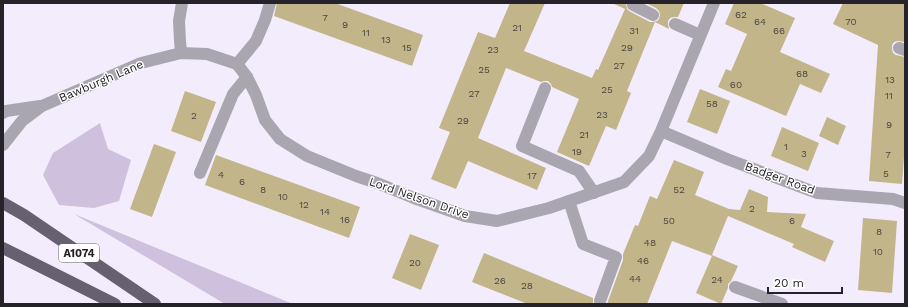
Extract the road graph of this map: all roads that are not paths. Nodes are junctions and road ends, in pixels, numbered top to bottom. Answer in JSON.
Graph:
{"nodes":[{"id":1,"x":182,"y":3,"type":"edge"},
{"id":2,"x":270,"y":3,"type":"edge"},
{"id":3,"x":634,"y":3,"type":"edge"},
{"id":4,"x":714,"y":3,"type":"edge"},
{"id":5,"x":653,"y":15,"type":"dead end"},
{"id":6,"x":674,"y":24,"type":"dead end"},
{"id":7,"x":700,"y":35,"type":"junction"},
{"id":8,"x":181,"y":53,"type":"junction"},
{"id":9,"x":237,"y":64,"type":"junction"},
{"id":10,"x":247,"y":77,"type":"junction"},
{"id":11,"x":545,"y":88,"type":"dead end"},
{"id":12,"x":42,"y":106,"type":"junction"},
{"id":13,"x":3,"y":113,"type":"edge"},
{"id":14,"x":661,"y":131,"type":"junction"},
{"id":15,"x":3,"y":145,"type":"edge"},
{"id":16,"x":200,"y":173,"type":"dead end"},
{"id":17,"x":594,"y":193,"type":"junction"},
{"id":18,"x":569,"y":201,"type":"junction"},
{"id":19,"x":3,"y":203,"type":"edge"},
{"id":20,"x":905,"y":203,"type":"edge"},
{"id":21,"x":3,"y":248,"type":"edge"},
{"id":22,"x":735,"y":287,"type":"dead end"},
{"id":23,"x":600,"y":301,"type":"dead end"},
{"id":24,"x":114,"y":304,"type":"edge"},
{"id":25,"x":155,"y":304,"type":"edge"},
{"id":26,"x":782,"y":304,"type":"edge"}],
"edges":[{"from":1,"to":8,"type":"street"},
{"from":2,"to":9,"type":"street"},
{"from":3,"to":5,"type":"street"},
{"from":4,"to":7,"type":"street","name":"Lord Nelson Drive"},
{"from":6,"to":7,"type":"street"},
{"from":7,"to":14,"type":"street","name":"Lord Nelson Drive"},
{"from":8,"to":9,"type":"street"},
{"from":8,"to":12,"type":"street","name":"Bawburgh Lane"},
{"from":9,"to":10,"type":"street","name":"Lord Nelson Drive"},
{"from":10,"to":16,"type":"street"},
{"from":10,"to":18,"type":"street","name":"Lord Nelson Drive"},
{"from":11,"to":17,"type":"street"},
{"from":12,"to":13,"type":"street","name":"Bawburgh Lane"},
{"from":12,"to":15,"type":"street","name":"Bawburgh Lane"},
{"from":14,"to":17,"type":"street","name":"Lord Nelson Drive"},
{"from":14,"to":20,"type":"street","name":"Badger Road"},
{"from":17,"to":18,"type":"street","name":"Lord Nelson Drive"},
{"from":18,"to":23,"type":"street"},
{"from":19,"to":25,"type":"highway","number":"A1074"},
{"from":21,"to":24,"type":"highway","number":"A1074"},
{"from":22,"to":26,"type":"street"}]}
